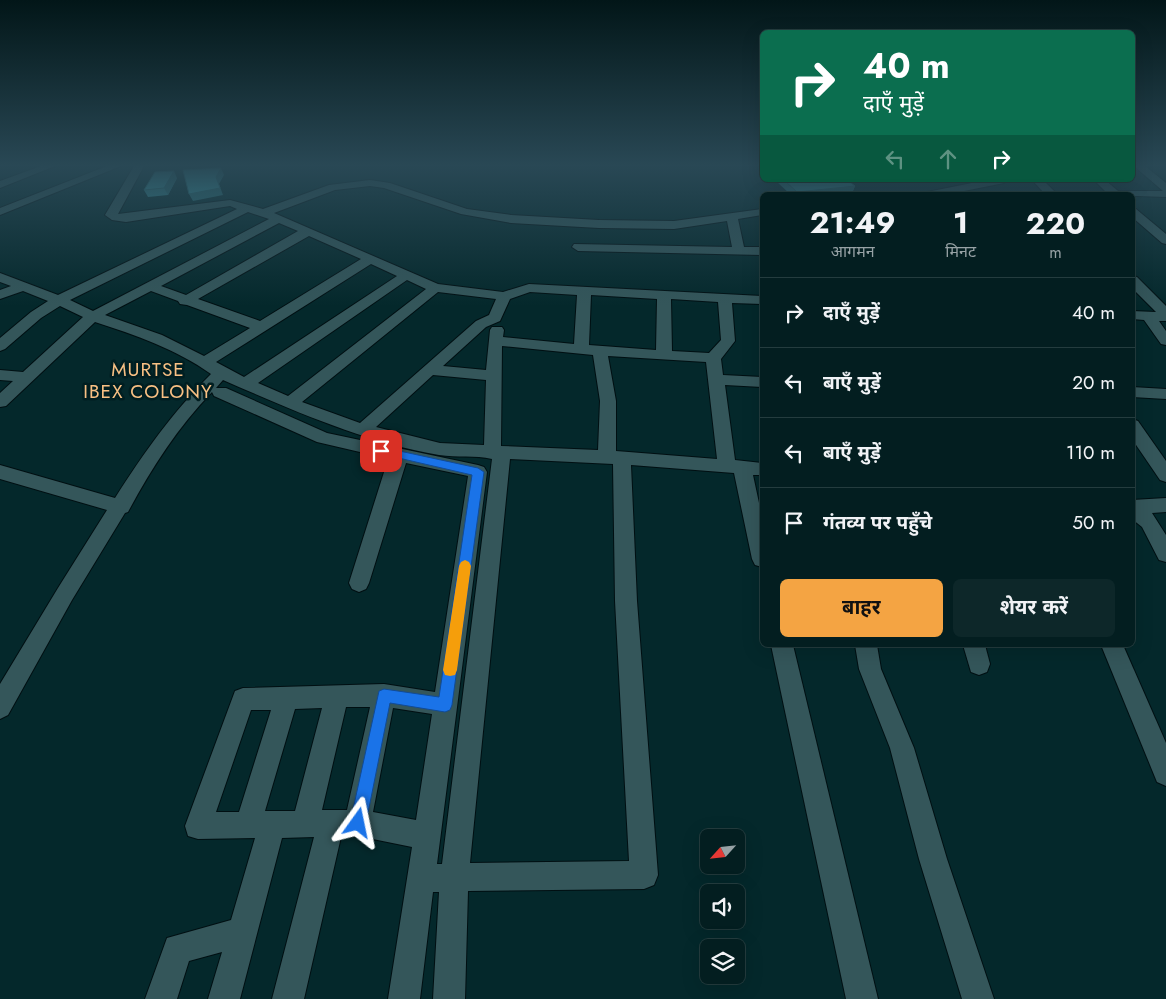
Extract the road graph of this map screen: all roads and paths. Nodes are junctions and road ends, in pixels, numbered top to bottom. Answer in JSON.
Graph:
{"nodes":[{"id":1,"x":113,"y":213,"type":"edge"},
{"id":2,"x":163,"y":213,"type":"edge"},
{"id":3,"x":238,"y":213,"type":"edge"},
{"id":4,"x":264,"y":213,"type":"edge"},
{"id":5,"x":469,"y":213,"type":"edge"},
{"id":6,"x":757,"y":213,"type":"edge"},
{"id":7,"x":1135,"y":213,"type":"edge"},
{"id":8,"x":732,"y":216,"type":"junction"},
{"id":9,"x":278,"y":219,"type":"junction"},
{"id":10,"x":308,"y":231,"type":"junction"},
{"id":11,"x":1164,"y":237,"type":"edge"},
{"id":12,"x":578,"y":247,"type":"dead end"},
{"id":13,"x":739,"y":250,"type":"junction"},
{"id":14,"x":760,"y":251,"type":"edge"},
{"id":15,"x":370,"y":259,"type":"junction"},
{"id":16,"x":405,"y":276,"type":"junction"},
{"id":17,"x":0,"y":277,"type":"edge"},
{"id":18,"x":1135,"y":283,"type":"edge"},
{"id":19,"x":22,"y":286,"type":"junction"},
{"id":20,"x":149,"y":286,"type":"junction"},
{"id":21,"x":435,"y":288,"type":"junction"},
{"id":22,"x":584,"y":290,"type":"junction"},
{"id":23,"x":664,"y":294,"type":"junction"},
{"id":24,"x":504,"y":296,"type":"junction"},
{"id":25,"x":1,"y":297,"type":"edge"},
{"id":26,"x":725,"y":298,"type":"junction"},
{"id":27,"x":59,"y":300,"type":"junction"},
{"id":28,"x":760,"y":300,"type":"edge"},
{"id":29,"x":185,"y":301,"type":"junction"},
{"id":30,"x":1135,"y":315,"type":"edge"},
{"id":31,"x":93,"y":316,"type":"junction"},
{"id":32,"x":1148,"y":316,"type":"junction"},
{"id":33,"x":1166,"y":316,"type":"edge"},
{"id":34,"x":495,"y":318,"type":"junction"},
{"id":35,"x":262,"y":327,"type":"junction"},
{"id":36,"x":495,"y":341,"type":"junction"},
{"id":37,"x":1166,"y":341,"type":"edge"},
{"id":38,"x":0,"y":346,"type":"edge"},
{"id":39,"x":581,"y":349,"type":"junction"},
{"id":40,"x":600,"y":350,"type":"junction"},
{"id":41,"x":664,"y":354,"type":"junction"},
{"id":42,"x":713,"y":358,"type":"junction"},
{"id":43,"x":205,"y":362,"type":"junction"},
{"id":44,"x":429,"y":370,"type":"junction"},
{"id":45,"x":0,"y":375,"type":"edge"},
{"id":46,"x":494,"y":376,"type":"junction"},
{"id":47,"x":26,"y":377,"type":"junction"},
{"id":48,"x":715,"y":380,"type":"junction"},
{"id":49,"x":760,"y":382,"type":"edge"},
{"id":50,"x":221,"y":383,"type":"junction"},
{"id":51,"x":245,"y":384,"type":"junction"},
{"id":52,"x":1135,"y":392,"type":"edge"},
{"id":53,"x":1166,"y":394,"type":"edge"},
{"id":54,"x":0,"y":402,"type":"edge"},
{"id":55,"x":290,"y":403,"type":"junction"},
{"id":56,"x":1135,"y":429,"type":"edge"},
{"id":57,"x":362,"y":430,"type":"junction"},
{"id":58,"x":497,"y":453,"type":"junction"},
{"id":59,"x":401,"y":455,"type":"junction"},
{"id":60,"x":615,"y":457,"type":"junction"},
{"id":61,"x":734,"y":467,"type":"junction"},
{"id":62,"x":760,"y":469,"type":"edge"},
{"id":63,"x":0,"y":472,"type":"edge"},
{"id":64,"x":1166,"y":475,"type":"edge"},
{"id":65,"x":1166,"y":505,"type":"edge"},
{"id":66,"x":121,"y":507,"type":"junction"},
{"id":67,"x":1135,"y":507,"type":"edge"},
{"id":68,"x":1135,"y":509,"type":"edge"},
{"id":69,"x":760,"y":552,"type":"edge"},
{"id":70,"x":1166,"y":554,"type":"edge"},
{"id":71,"x":359,"y":583,"type":"dead end"},
{"id":72,"x":782,"y":647,"type":"edge"},
{"id":73,"x":866,"y":647,"type":"edge"},
{"id":74,"x":1113,"y":647,"type":"edge"},
{"id":75,"x":384,"y":696,"type":"junction"},
{"id":76,"x":337,"y":697,"type":"junction"},
{"id":77,"x":286,"y":698,"type":"junction"},
{"id":78,"x":445,"y":705,"type":"junction"},
{"id":79,"x":0,"y":707,"type":"edge"},
{"id":80,"x":1166,"y":773,"type":"edge"},
{"id":81,"x":331,"y":824,"type":"junction"},
{"id":82,"x":260,"y":825,"type":"junction"},
{"id":83,"x":427,"y":836,"type":"junction"},
{"id":84,"x":421,"y":878,"type":"junction"},
{"id":85,"x":454,"y":878,"type":"junction"},
{"id":86,"x":243,"y":932,"type":"junction"},
{"id":87,"x":161,"y":999,"type":"edge"},
{"id":88,"x":224,"y":999,"type":"edge"},
{"id":89,"x":288,"y":999,"type":"edge"},
{"id":90,"x":404,"y":999,"type":"edge"},
{"id":91,"x":449,"y":999,"type":"edge"},
{"id":92,"x":862,"y":999,"type":"edge"},
{"id":93,"x":978,"y":999,"type":"edge"}],
"edges":[{"from":1,"to":2,"type":"street"},
{"from":3,"to":27,"type":"street"},
{"from":4,"to":9,"type":"street"},
{"from":5,"to":8,"type":"street"},
{"from":6,"to":8,"type":"street"},
{"from":7,"to":11,"type":"street"},
{"from":8,"to":13,"type":"street"},
{"from":9,"to":10,"type":"street"},
{"from":9,"to":20,"type":"street"},
{"from":10,"to":15,"type":"street"},
{"from":10,"to":29,"type":"street"},
{"from":12,"to":13,"type":"street"},
{"from":13,"to":14,"type":"street"},
{"from":15,"to":16,"type":"street"},
{"from":15,"to":35,"type":"street"},
{"from":16,"to":21,"type":"street"},
{"from":16,"to":51,"type":"street"},
{"from":17,"to":19,"type":"street"},
{"from":18,"to":33,"type":"street"},
{"from":19,"to":25,"type":"street"},
{"from":19,"to":27,"type":"street"},
{"from":20,"to":29,"type":"street"},
{"from":20,"to":31,"type":"street"},
{"from":21,"to":24,"type":"street"},
{"from":21,"to":55,"type":"street"},
{"from":22,"to":23,"type":"street"},
{"from":22,"to":24,"type":"street"},
{"from":22,"to":39,"type":"street"},
{"from":23,"to":26,"type":"street"},
{"from":23,"to":41,"type":"street"},
{"from":24,"to":34,"type":"street"},
{"from":26,"to":28,"type":"street"},
{"from":26,"to":42,"type":"street"},
{"from":27,"to":31,"type":"street"},
{"from":27,"to":38,"type":"street"},
{"from":29,"to":35,"type":"street"},
{"from":30,"to":32,"type":"street"},
{"from":31,"to":43,"type":"street"},
{"from":31,"to":47,"type":"street"},
{"from":32,"to":33,"type":"street"},
{"from":32,"to":37,"type":"street"},
{"from":34,"to":36,"type":"street"},
{"from":34,"to":44,"type":"street"},
{"from":35,"to":43,"type":"street"},
{"from":36,"to":39,"type":"street"},
{"from":36,"to":46,"type":"street"},
{"from":39,"to":40,"type":"street"},
{"from":40,"to":41,"type":"street"},
{"from":40,"to":60,"type":"street"},
{"from":41,"to":42,"type":"street"},
{"from":42,"to":48,"type":"street"},
{"from":43,"to":50,"type":"street"},
{"from":44,"to":46,"type":"street"},
{"from":44,"to":57,"type":"street"},
{"from":45,"to":47,"type":"street"},
{"from":46,"to":58,"type":"street"},
{"from":47,"to":54,"type":"street"},
{"from":48,"to":49,"type":"street"},
{"from":48,"to":61,"type":"street"},
{"from":50,"to":51,"type":"street"},
{"from":50,"to":59,"type":"street"},
{"from":50,"to":66,"type":"street"},
{"from":51,"to":55,"type":"street"},
{"from":52,"to":53,"type":"street"},
{"from":55,"to":57,"type":"street"},
{"from":56,"to":64,"type":"street"},
{"from":57,"to":58,"type":"street"},
{"from":58,"to":60,"type":"street"},
{"from":58,"to":85,"type":"street"},
{"from":59,"to":71,"type":"street"},
{"from":59,"to":78,"type":"street"},
{"from":60,"to":61,"type":"street"},
{"from":60,"to":85,"type":"street"},
{"from":61,"to":62,"type":"street"},
{"from":61,"to":69,"type":"street"},
{"from":63,"to":66,"type":"street"},
{"from":65,"to":67,"type":"street"},
{"from":66,"to":79,"type":"street"},
{"from":68,"to":70,"type":"street"},
{"from":72,"to":92,"type":"street"},
{"from":73,"to":93,"type":"street"},
{"from":74,"to":80,"type":"street"},
{"from":75,"to":76,"type":"street"},
{"from":75,"to":78,"type":"street"},
{"from":75,"to":81,"type":"street"},
{"from":76,"to":77,"type":"street"},
{"from":76,"to":81,"type":"street"},
{"from":77,"to":82,"type":"street"},
{"from":77,"to":82,"type":"street"},
{"from":78,"to":83,"type":"street"},
{"from":81,"to":82,"type":"street"},
{"from":81,"to":83,"type":"street"},
{"from":81,"to":89,"type":"street"},
{"from":82,"to":86,"type":"street"},
{"from":83,"to":84,"type":"street"},
{"from":84,"to":85,"type":"street"},
{"from":84,"to":90,"type":"street"},
{"from":85,"to":91,"type":"street"},
{"from":86,"to":87,"type":"street"},
{"from":86,"to":88,"type":"street"}]}
